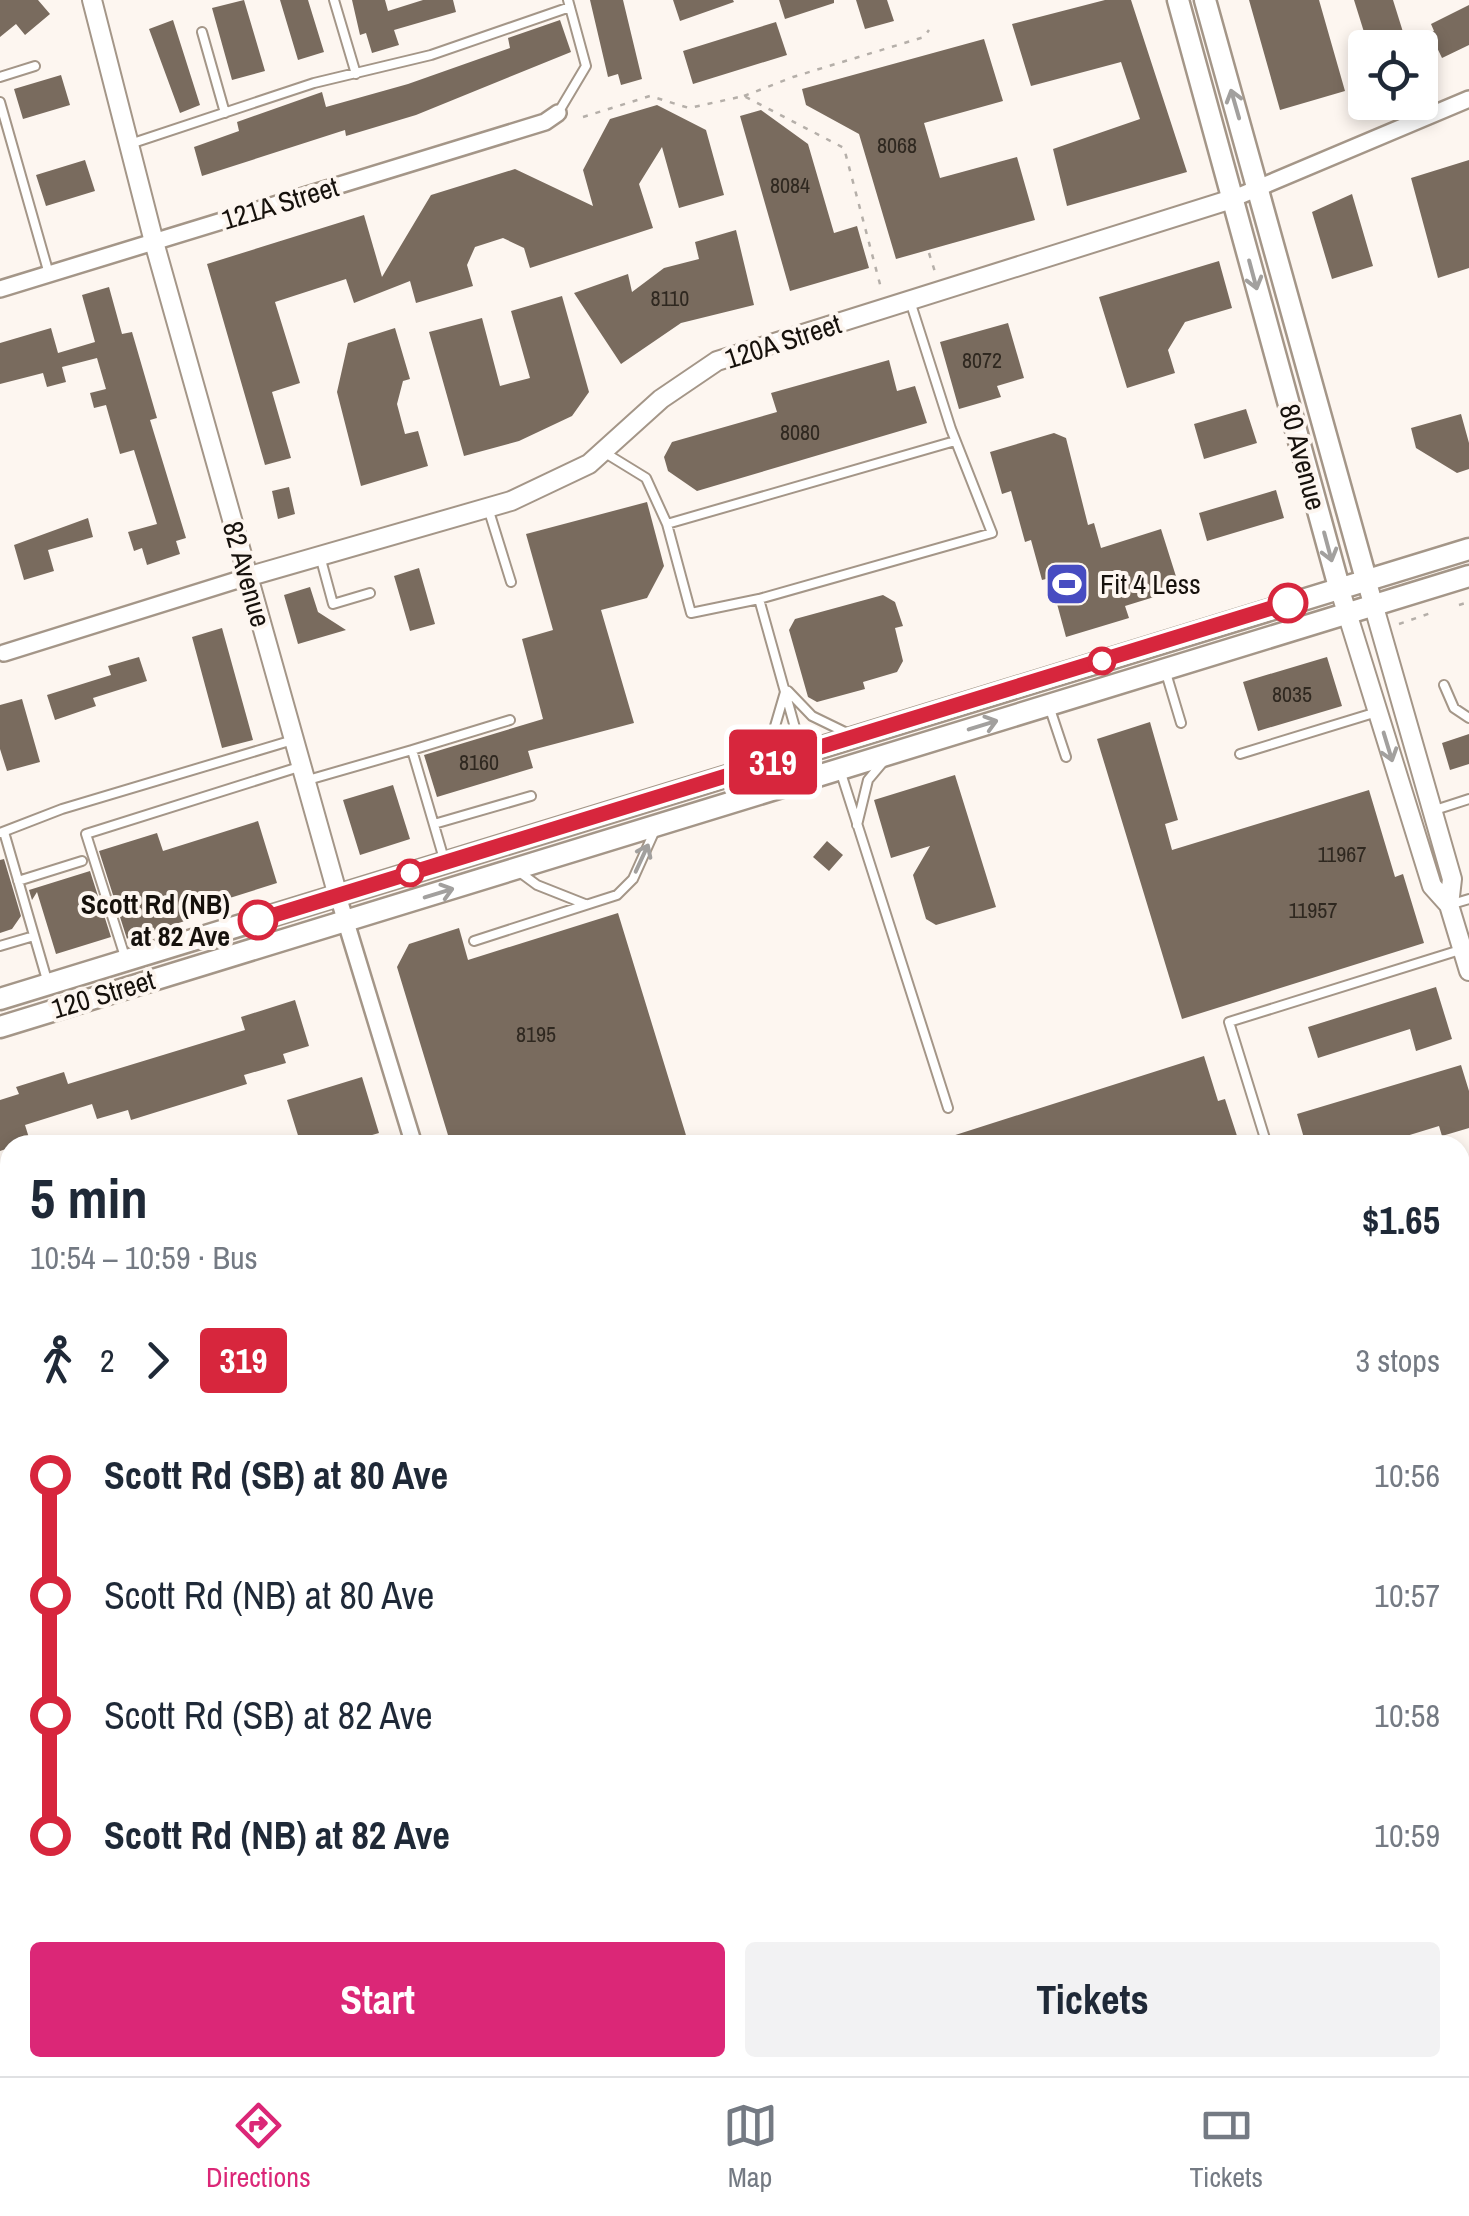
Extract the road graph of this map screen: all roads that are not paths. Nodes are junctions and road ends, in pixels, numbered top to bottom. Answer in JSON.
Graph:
{"nodes":[{"id":1,"x":92,"y":0,"type":"edge"},
{"id":2,"x":334,"y":0,"type":"edge"},
{"id":3,"x":1178,"y":0,"type":"edge"},
{"id":4,"x":1190,"y":0,"type":"edge"},
{"id":5,"x":569,"y":4,"type":"edge"},
{"id":6,"x":1208,"y":10,"type":"edge"},
{"id":7,"x":202,"y":32,"type":"dead end"},
{"id":8,"x":34,"y":66,"type":"dead end"},
{"id":9,"x":356,"y":74,"type":"junction"},
{"id":10,"x":0,"y":77,"type":"edge"},
{"id":11,"x":1469,"y":99,"type":"edge"},
{"id":12,"x":0,"y":102,"type":"edge"},
{"id":13,"x":225,"y":113,"type":"junction"},
{"id":14,"x":558,"y":113,"type":"joint"},
{"id":15,"x":130,"y":145,"type":"junction"},
{"id":16,"x":1259,"y":188,"type":"junction"},
{"id":17,"x":1232,"y":199,"type":"junction"},
{"id":18,"x":154,"y":242,"type":"junction"},
{"id":19,"x":49,"y":274,"type":"junction"},
{"id":20,"x":0,"y":289,"type":"edge"},
{"id":21,"x":910,"y":301,"type":"junction"},
{"id":22,"x":955,"y":441,"type":"junction"},
{"id":23,"x":602,"y":451,"type":"junction"},
{"id":24,"x":488,"y":508,"type":"junction"},
{"id":25,"x":667,"y":524,"type":"junction"},
{"id":26,"x":1469,"y":548,"type":"edge"},
{"id":27,"x":320,"y":556,"type":"junction"},
{"id":28,"x":1469,"y":576,"type":"edge"},
{"id":29,"x":247,"y":577,"type":"junction"},
{"id":30,"x":1366,"y":579,"type":"junction"},
{"id":31,"x":511,"y":582,"type":"dead end"},
{"id":32,"x":1339,"y":587,"type":"junction"},
{"id":33,"x":370,"y":593,"type":"dead end"},
{"id":34,"x":759,"y":598,"type":"junction"},
{"id":35,"x":1374,"y":605,"type":"junction"},
{"id":36,"x":1347,"y":613,"type":"junction"},
{"id":37,"x":2,"y":657,"type":"edge"},
{"id":38,"x":1165,"y":668,"type":"junction"},
{"id":39,"x":1444,"y":685,"type":"dead end"},
{"id":40,"x":786,"y":688,"type":"junction"},
{"id":41,"x":1049,"y":704,"type":"junction"},
{"id":42,"x":1377,"y":712,"type":"junction"},
{"id":43,"x":1469,"y":718,"type":"edge"},
{"id":44,"x":510,"y":720,"type":"dead end"},
{"id":45,"x":1181,"y":723,"type":"dead end"},
{"id":46,"x":881,"y":728,"type":"junction"},
{"id":47,"x":855,"y":736,"type":"junction"},
{"id":48,"x":294,"y":740,"type":"junction"},
{"id":49,"x":412,"y":750,"type":"junction"},
{"id":50,"x":802,"y":752,"type":"junction"},
{"id":51,"x":896,"y":752,"type":"junction"},
{"id":52,"x":1240,"y":754,"type":"dead end"},
{"id":53,"x":1066,"y":757,"type":"dead end"},
{"id":54,"x":839,"y":769,"type":"junction"},
{"id":55,"x":746,"y":771,"type":"junction"},
{"id":56,"x":303,"y":774,"type":"junction"},
{"id":57,"x":759,"y":793,"type":"junction"},
{"id":58,"x":531,"y":796,"type":"dead end"},
{"id":59,"x":1469,"y":798,"type":"edge"},
{"id":60,"x":1432,"y":811,"type":"junction"},
{"id":61,"x":434,"y":824,"type":"junction"},
{"id":62,"x":858,"y":825,"type":"junction"},
{"id":63,"x":657,"y":826,"type":"junction"},
{"id":64,"x":2,"y":833,"type":"edge"},
{"id":65,"x":82,"y":861,"type":"dead end"},
{"id":66,"x":446,"y":863,"type":"junction"},
{"id":67,"x":515,"y":869,"type":"junction"},
{"id":68,"x":18,"y":881,"type":"junction"},
{"id":69,"x":338,"y":896,"type":"junction"},
{"id":70,"x":1469,"y":899,"type":"edge"},
{"id":71,"x":590,"y":904,"type":"junction"},
{"id":72,"x":1449,"y":905,"type":"junction"},
{"id":73,"x":346,"y":921,"type":"junction"},
{"id":74,"x":34,"y":936,"type":"junction"},
{"id":75,"x":474,"y":941,"type":"dead end"},
{"id":76,"x":0,"y":946,"type":"edge"},
{"id":77,"x":1462,"y":950,"type":"junction"},
{"id":78,"x":126,"y":960,"type":"junction"},
{"id":79,"x":1469,"y":971,"type":"edge"},
{"id":80,"x":49,"y":984,"type":"junction"},
{"id":81,"x":0,"y":999,"type":"edge"},
{"id":82,"x":0,"y":1026,"type":"edge"},
{"id":83,"x":948,"y":1108,"type":"dead end"},
{"id":84,"x":411,"y":1135,"type":"edge"},
{"id":85,"x":1264,"y":1135,"type":"edge"}],
"edges":[{"from":1,"to":15,"type":"street","name":"82 Avenue"},
{"from":2,"to":9,"type":"lane"},
{"from":3,"to":17,"type":"main road","name":"80 Avenue"},
{"from":4,"to":6,"type":"main road"},
{"from":5,"to":9,"type":"lane"},
{"from":5,"to":14,"type":"lane"},
{"from":16,"to":6,"type":"main road","name":"80 Avenue","one_way":true},
{"from":7,"to":13,"type":"lane"},
{"from":8,"to":10,"type":"lane"},
{"from":9,"to":13,"type":"lane"},
{"from":11,"to":16,"type":"street","name":"120A Street"},
{"from":12,"to":19,"type":"lane"},
{"from":13,"to":15,"type":"lane"},
{"from":14,"to":18,"type":"street","name":"121A Street"},
{"from":15,"to":18,"type":"street","name":"82 Avenue"},
{"from":16,"to":17,"type":"street","name":"120A Street"},
{"from":16,"to":30,"type":"main road","name":"80 Avenue"},
{"from":17,"to":21,"type":"street","name":"120A Street"},
{"from":17,"to":32,"type":"main road","name":"80 Avenue","one_way":true},
{"from":18,"to":19,"type":"street","name":"121A Street"},
{"from":18,"to":29,"type":"street","name":"82 Avenue"},
{"from":19,"to":20,"type":"street","name":"121A Street"},
{"from":21,"to":22,"type":"lane"},
{"from":21,"to":23,"type":"street","name":"120A Street"},
{"from":22,"to":25,"type":"lane"},
{"from":22,"to":34,"type":"lane"},
{"from":23,"to":24,"type":"street","name":"120A Street"},
{"from":23,"to":25,"type":"lane"},
{"from":24,"to":27,"type":"street","name":"120A Street"},
{"from":24,"to":31,"type":"lane"},
{"from":25,"to":34,"type":"lane"},
{"from":26,"to":30,"type":"main road","name":"120 Street"},
{"from":27,"to":29,"type":"street","name":"120A Street"},
{"from":27,"to":33,"type":"lane"},
{"from":28,"to":35,"type":"main road","name":"120 Street"},
{"from":29,"to":37,"type":"street","name":"120A Street"},
{"from":29,"to":48,"type":"street","name":"82 Avenue"},
{"from":30,"to":32,"type":"main road","name":"120 Street"},
{"from":30,"to":35,"type":"street","name":"80 Avenue"},
{"from":32,"to":36,"type":"street","name":"80 Avenue"},
{"from":32,"to":46,"type":"main road","name":"120 Street"},
{"from":34,"to":40,"type":"lane"},
{"from":35,"to":36,"type":"main road","name":"120 Street"},
{"from":35,"to":60,"type":"street","name":"80 Avenue"},
{"from":36,"to":38,"type":"main road","name":"120 Street"},
{"from":36,"to":42,"type":"street","name":"80 Avenue"},
{"from":38,"to":41,"type":"main road","name":"120 Street"},
{"from":38,"to":45,"type":"lane"},
{"from":39,"to":43,"type":"lane"},
{"from":40,"to":47,"type":"lane"},
{"from":40,"to":50,"type":"lane"},
{"from":40,"to":55,"type":"lane"},
{"from":51,"to":41,"type":"main road","name":"120 Street","one_way":true},
{"from":41,"to":53,"type":"lane"},
{"from":42,"to":52,"type":"lane"},
{"from":42,"to":72,"type":"street","name":"80 Avenue","one_way":true},
{"from":44,"to":49,"type":"lane"},
{"from":46,"to":47,"type":"main road","name":"120 Street"},
{"from":46,"to":54,"type":"main road"},
{"from":47,"to":50,"type":"main road","name":"120 Street"},
{"from":48,"to":56,"type":"street","name":"82 Avenue"},
{"from":48,"to":64,"type":"lane"},
{"from":49,"to":56,"type":"lane"},
{"from":49,"to":61,"type":"lane"},
{"from":50,"to":55,"type":"main road","name":"120 Street"},
{"from":50,"to":57,"type":"main road"},
{"from":51,"to":54,"type":"main road","name":"120 Street"},
{"from":51,"to":62,"type":"lane"},
{"from":54,"to":57,"type":"main road","name":"120 Street"},
{"from":54,"to":62,"type":"lane"},
{"from":55,"to":66,"type":"main road","name":"120 Street"},
{"from":56,"to":69,"type":"street","name":"82 Avenue"},
{"from":56,"to":78,"type":"lane"},
{"from":57,"to":63,"type":"main road","name":"120 Street"},
{"from":58,"to":61,"type":"lane"},
{"from":59,"to":60,"type":"lane"},
{"from":60,"to":72,"type":"street","name":"80 Avenue"},
{"from":61,"to":66,"type":"lane"},
{"from":62,"to":83,"type":"lane"},
{"from":63,"to":67,"type":"main road","name":"120 Street"},
{"from":71,"to":63,"type":"lane","one_way":true},
{"from":64,"to":68,"type":"lane"},
{"from":65,"to":68,"type":"lane"},
{"from":66,"to":69,"type":"main road","name":"120 Street"},
{"from":67,"to":71,"type":"lane"},
{"from":73,"to":67,"type":"main road","name":"120 Street","one_way":true},
{"from":68,"to":74,"type":"lane"},
{"from":69,"to":73,"type":"street","name":"82 Avenue"},
{"from":69,"to":78,"type":"main road","name":"120 Street"},
{"from":70,"to":72,"type":"lane"},
{"from":71,"to":75,"type":"lane"},
{"from":72,"to":77,"type":"street","name":"80 Avenue"},
{"from":73,"to":82,"type":"main road","name":"120 Street"},
{"from":73,"to":84,"type":"street","name":"82 Avenue"},
{"from":74,"to":76,"type":"lane"},
{"from":74,"to":80,"type":"lane"},
{"from":77,"to":79,"type":"street","name":"80 Avenue"},
{"from":77,"to":85,"type":"lane"},
{"from":78,"to":80,"type":"main road","name":"120 Street"},
{"from":80,"to":81,"type":"main road","name":"120 Street"}]}
